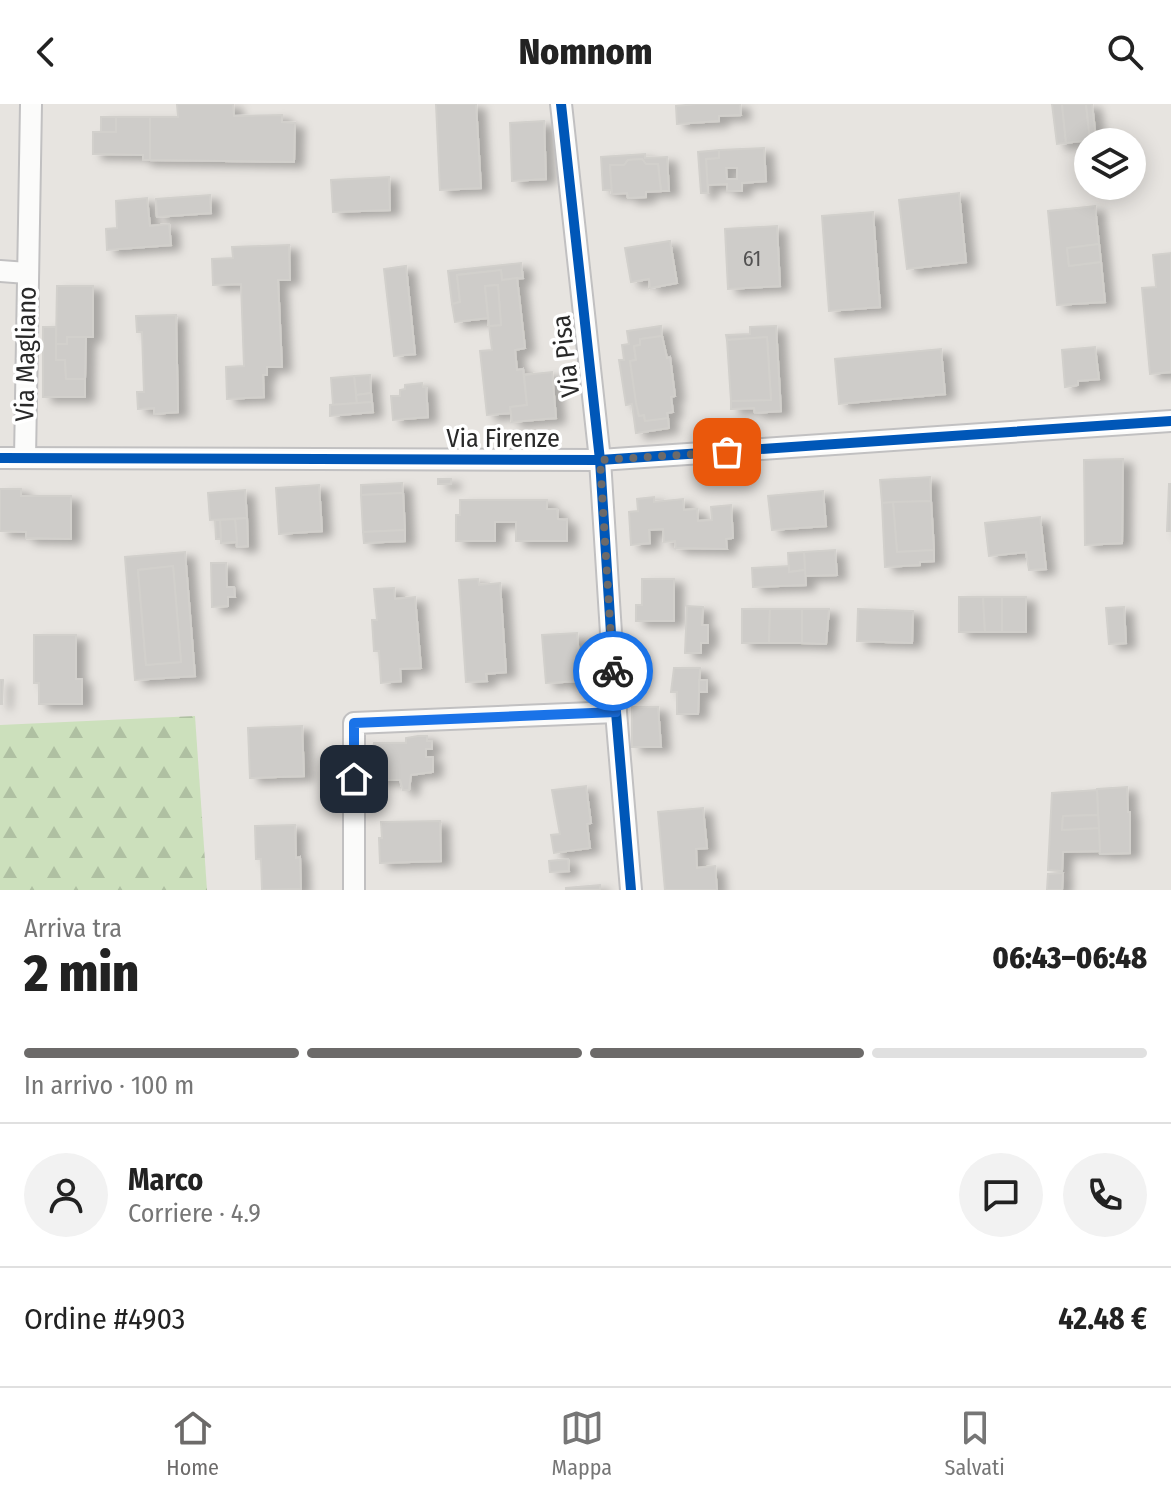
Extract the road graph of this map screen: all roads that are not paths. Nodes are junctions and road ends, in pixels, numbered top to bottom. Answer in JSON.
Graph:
{"nodes":[{"id":1,"x":31,"y":104,"type":"edge"},
{"id":2,"x":561,"y":104,"type":"edge"},
{"id":3,"x":0,"y":271,"type":"edge"},
{"id":4,"x":27,"y":273,"type":"junction"},
{"id":5,"x":1171,"y":421,"type":"edge"},
{"id":6,"x":0,"y":458,"type":"edge"},
{"id":7,"x":25,"y":458,"type":"junction"},
{"id":8,"x":600,"y":460,"type":"junction"},
{"id":9,"x":616,"y":712,"type":"junction"},
{"id":10,"x":354,"y":890,"type":"edge"},
{"id":11,"x":631,"y":890,"type":"edge"}],
"edges":[{"from":1,"to":4,"type":"street","name":"Via Magliano"},
{"from":2,"to":8,"type":"street","name":"Via Pisa"},
{"from":3,"to":4,"type":"street","name":"Via Magliano"},
{"from":4,"to":7,"type":"street","name":"Via Magliano"},
{"from":5,"to":8,"type":"street","name":"Via Firenze"},
{"from":6,"to":7,"type":"street","name":"Via Magliano"},
{"from":7,"to":8,"type":"street","name":"Via Firenze"},
{"from":8,"to":9,"type":"street","name":"Via Pisa"},
{"from":9,"to":10,"type":"street"},
{"from":9,"to":11,"type":"street","name":"Via Pisa"}]}
